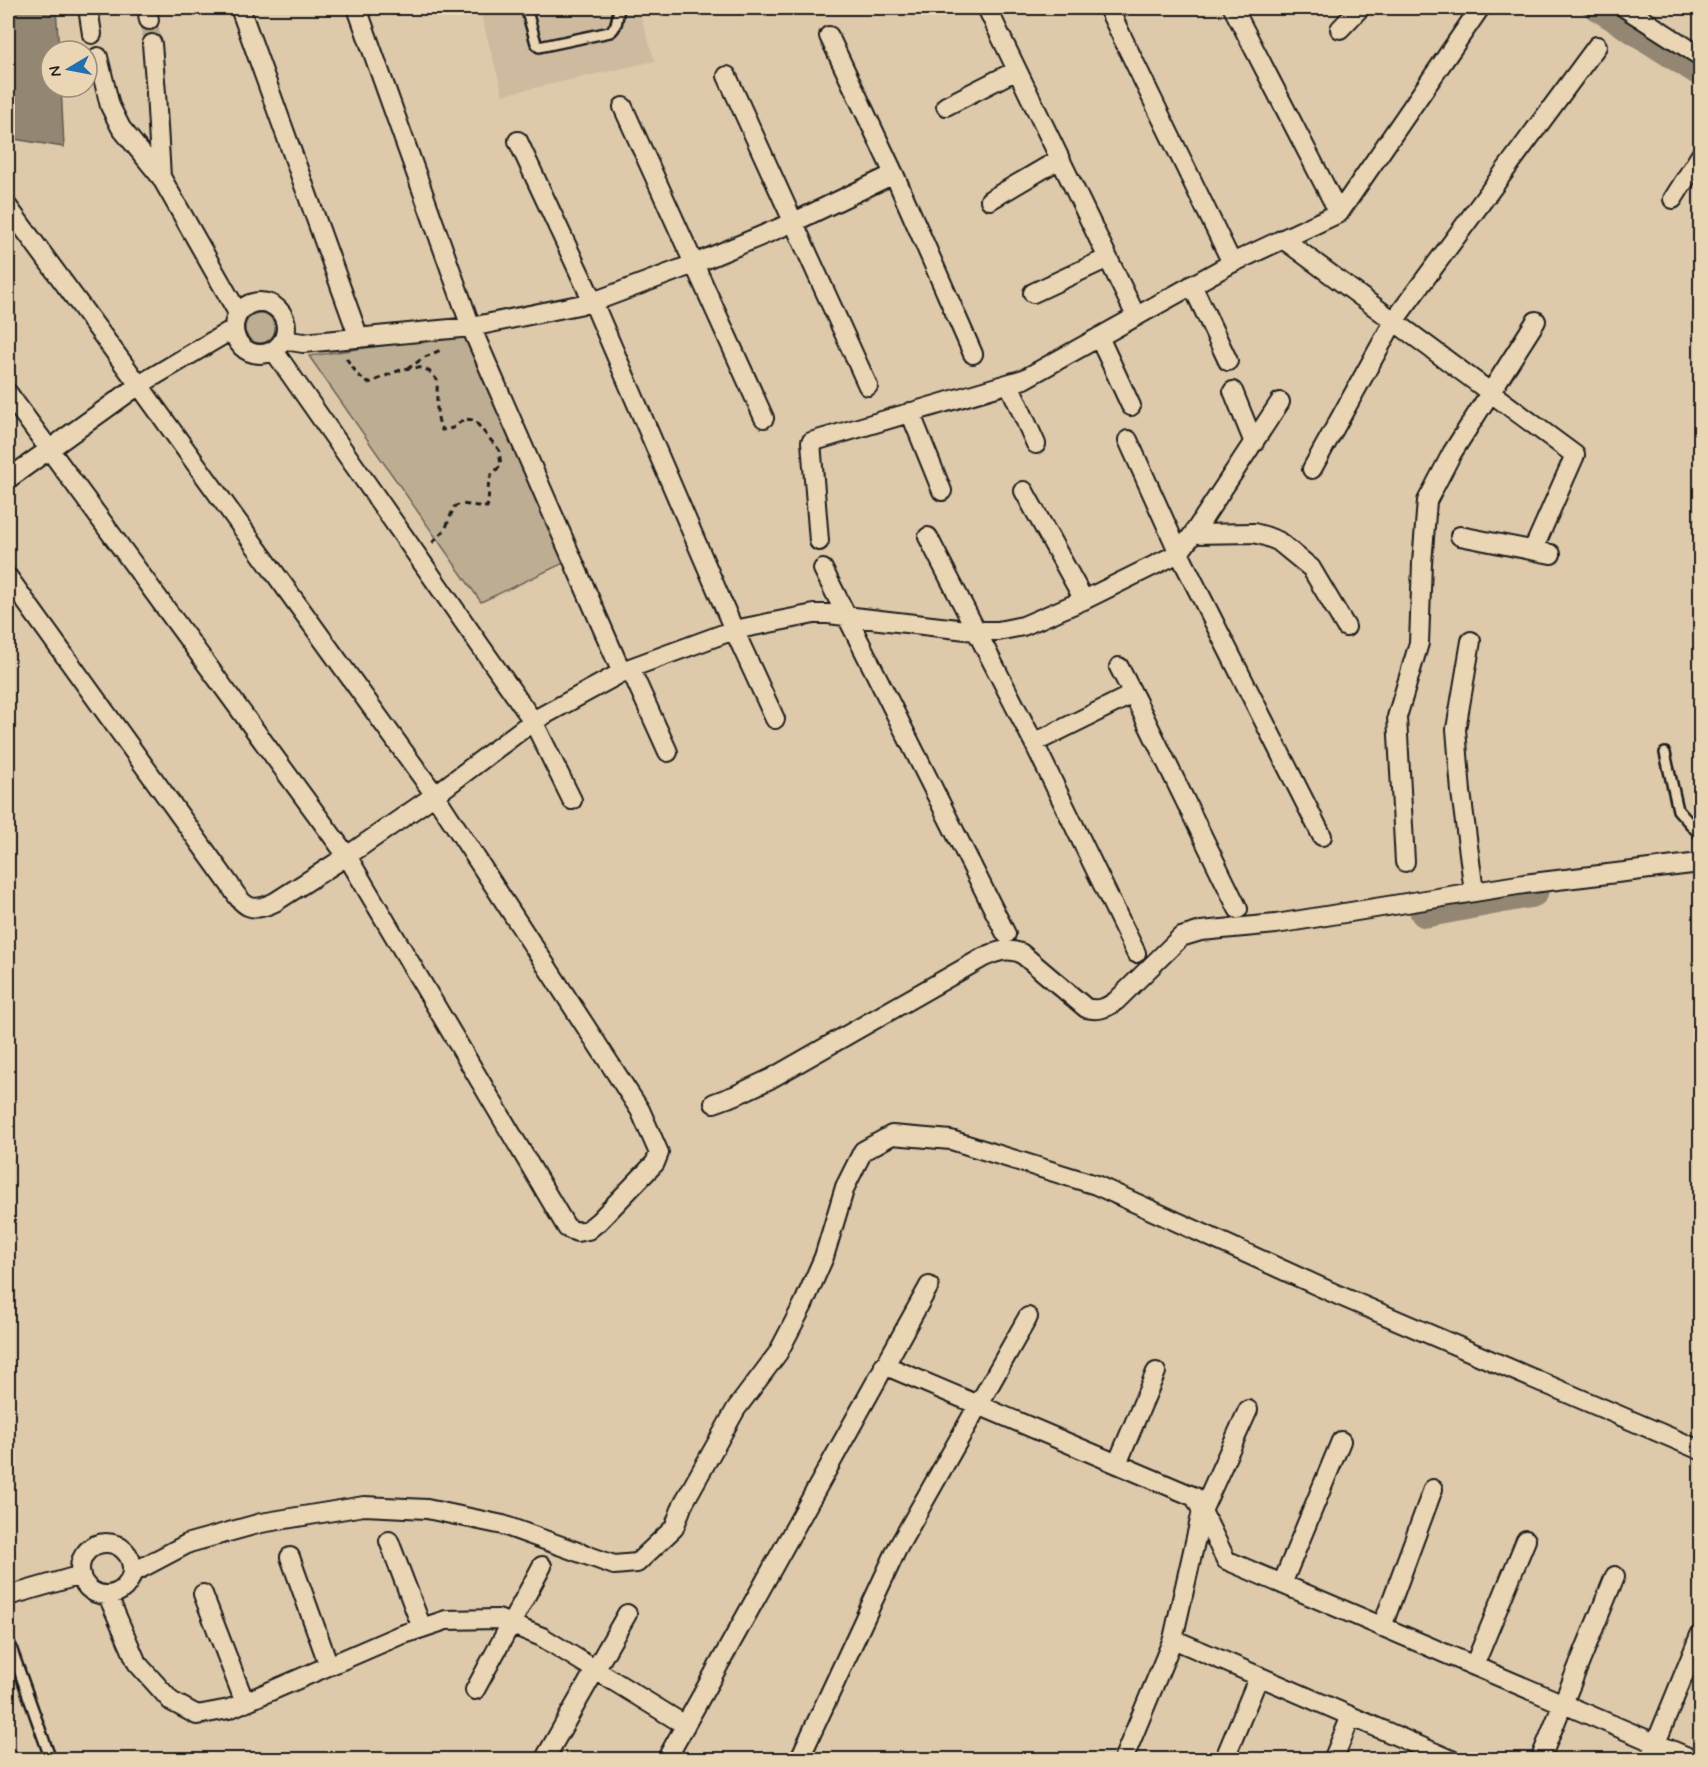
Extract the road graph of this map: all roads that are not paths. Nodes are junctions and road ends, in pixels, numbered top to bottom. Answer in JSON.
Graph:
{"nodes":[{"id":1,"x":88,"y":8,"type":"edge"},
{"id":2,"x":240,"y":8,"type":"edge"},
{"id":3,"x":357,"y":8,"type":"edge"},
{"id":4,"x":526,"y":8,"type":"edge"},
{"id":5,"x":619,"y":8,"type":"edge"},
{"id":6,"x":987,"y":8,"type":"edge"},
{"id":7,"x":1108,"y":8,"type":"edge"},
{"id":8,"x":1233,"y":8,"type":"edge"},
{"id":9,"x":1359,"y":8,"type":"edge"},
{"id":10,"x":1480,"y":8,"type":"edge"},
{"id":11,"x":1625,"y":8,"type":"edge"},
{"id":12,"x":1340,"y":29,"type":"dead end"},
{"id":13,"x":93,"y":34,"type":"dead end"},
{"id":14,"x":829,"y":36,"type":"dead end"},
{"id":15,"x":152,"y":44,"type":"tunnel mouth"},
{"id":16,"x":1597,"y":46,"type":"dead end"},
{"id":17,"x":1701,"y":56,"type":"edge"},
{"id":18,"x":99,"y":61,"type":"edge"},
{"id":19,"x":1017,"y":70,"type":"junction"},
{"id":20,"x":727,"y":76,"type":"dead end"},
{"id":21,"x":946,"y":106,"type":"dead end"},
{"id":22,"x":623,"y":107,"type":"dead end"},
{"id":23,"x":518,"y":141,"type":"dead end"},
{"id":24,"x":1701,"y":156,"type":"edge"},
{"id":25,"x":1060,"y":159,"type":"junction"},
{"id":26,"x":894,"y":174,"type":"junction"},
{"id":27,"x":161,"y":177,"type":"junction"},
{"id":28,"x":990,"y":200,"type":"dead end"},
{"id":29,"x":1673,"y":200,"type":"dead end"},
{"id":30,"x":8,"y":207,"type":"edge"},
{"id":31,"x":1339,"y":213,"type":"junction"},
{"id":32,"x":794,"y":222,"type":"junction"},
{"id":33,"x":1283,"y":239,"type":"junction"},
{"id":34,"x":1108,"y":258,"type":"junction"},
{"id":35,"x":1232,"y":263,"type":"junction"},
{"id":36,"x":694,"y":264,"type":"junction"},
{"id":37,"x":1192,"y":285,"type":"junction"},
{"id":38,"x":1033,"y":293,"type":"dead end"},
{"id":39,"x":593,"y":302,"type":"junction"},
{"id":40,"x":1136,"y":316,"type":"junction"},
{"id":41,"x":236,"y":321,"type":"junction"},
{"id":42,"x":1394,"y":321,"type":"junction"},
{"id":43,"x":1536,"y":321,"type":"dead end"},
{"id":44,"x":471,"y":327,"type":"junction"},
{"id":45,"x":1100,"y":337,"type":"junction"},
{"id":46,"x":359,"y":338,"type":"junction"},
{"id":47,"x":279,"y":346,"type":"junction"},
{"id":48,"x":973,"y":354,"type":"dead end"},
{"id":49,"x":1228,"y":361,"type":"dead end"},
{"id":50,"x":1009,"y":384,"type":"junction"},
{"id":51,"x":139,"y":385,"type":"junction"},
{"id":52,"x":868,"y":386,"type":"dead end"},
{"id":53,"x":1233,"y":391,"type":"dead end"},
{"id":54,"x":1491,"y":392,"type":"junction"},
{"id":55,"x":8,"y":393,"type":"edge"},
{"id":56,"x":1280,"y":402,"type":"dead end"},
{"id":57,"x":1131,"y":406,"type":"dead end"},
{"id":58,"x":910,"y":412,"type":"junction"},
{"id":59,"x":764,"y":418,"type":"dead end"},
{"id":60,"x":1128,"y":440,"type":"dead end"},
{"id":61,"x":1254,"y":442,"type":"junction"},
{"id":62,"x":1036,"y":444,"type":"dead end"},
{"id":63,"x":48,"y":449,"type":"junction"},
{"id":64,"x":1312,"y":469,"type":"dead end"},
{"id":65,"x":8,"y":479,"type":"edge"},
{"id":66,"x":942,"y":491,"type":"dead end"},
{"id":67,"x":1024,"y":491,"type":"dead end"},
{"id":68,"x":1193,"y":534,"type":"junction"},
{"id":69,"x":1460,"y":536,"type":"dead end"},
{"id":70,"x":928,"y":537,"type":"dead end"},
{"id":71,"x":819,"y":541,"type":"dead end"},
{"id":72,"x":1179,"y":553,"type":"junction"},
{"id":73,"x":823,"y":569,"type":"dead end"},
{"id":74,"x":8,"y":577,"type":"edge"},
{"id":75,"x":1084,"y":600,"type":"junction"},
{"id":76,"x":847,"y":615,"type":"junction"},
{"id":77,"x":1346,"y":627,"type":"dead end"},
{"id":78,"x":734,"y":630,"type":"junction"},
{"id":79,"x":975,"y":632,"type":"junction"},
{"id":80,"x":1471,"y":641,"type":"dead end"},
{"id":81,"x":1119,"y":667,"type":"dead end"},
{"id":82,"x":626,"y":670,"type":"junction"},
{"id":83,"x":1133,"y":694,"type":"junction"},
{"id":84,"x":775,"y":719,"type":"dead end"},
{"id":85,"x":533,"y":721,"type":"junction"},
{"id":86,"x":1034,"y":743,"type":"junction"},
{"id":87,"x":668,"y":752,"type":"dead end"},
{"id":88,"x":1665,"y":753,"type":"dead end"},
{"id":89,"x":435,"y":795,"type":"junction"},
{"id":90,"x":573,"y":800,"type":"dead end"},
{"id":91,"x":1701,"y":835,"type":"edge"},
{"id":92,"x":1322,"y":836,"type":"dead end"},
{"id":93,"x":347,"y":856,"type":"junction"},
{"id":94,"x":1405,"y":862,"type":"dead end"},
{"id":95,"x":1701,"y":863,"type":"edge"},
{"id":96,"x":1474,"y":892,"type":"junction"},
{"id":97,"x":1238,"y":909,"type":"dead end"},
{"id":98,"x":1006,"y":934,"type":"dead end"},
{"id":99,"x":1136,"y":953,"type":"dead end"},
{"id":100,"x":714,"y":1103,"type":"dead end"},
{"id":101,"x":928,"y":1286,"type":"dead end"},
{"id":102,"x":1028,"y":1317,"type":"dead end"},
{"id":103,"x":884,"y":1365,"type":"junction"},
{"id":104,"x":1156,"y":1372,"type":"dead end"},
{"id":105,"x":979,"y":1405,"type":"junction"},
{"id":106,"x":1248,"y":1410,"type":"dead end"},
{"id":107,"x":1341,"y":1441,"type":"dead end"},
{"id":108,"x":1701,"y":1450,"type":"edge"},
{"id":109,"x":1117,"y":1464,"type":"junction"},
{"id":110,"x":1433,"y":1489,"type":"dead end"},
{"id":111,"x":1202,"y":1511,"type":"junction"},
{"id":112,"x":1526,"y":1540,"type":"dead end"},
{"id":113,"x":389,"y":1541,"type":"dead end"},
{"id":114,"x":290,"y":1557,"type":"dead end"},
{"id":115,"x":542,"y":1566,"type":"dead end"},
{"id":116,"x":132,"y":1573,"type":"junction"},
{"id":117,"x":81,"y":1575,"type":"junction"},
{"id":118,"x":1615,"y":1576,"type":"dead end"},
{"id":119,"x":1282,"y":1584,"type":"junction"},
{"id":120,"x":203,"y":1594,"type":"dead end"},
{"id":121,"x":8,"y":1596,"type":"edge"},
{"id":122,"x":108,"y":1596,"type":"junction"},
{"id":123,"x":627,"y":1614,"type":"dead end"},
{"id":124,"x":510,"y":1624,"type":"junction"},
{"id":125,"x":1382,"y":1627,"type":"junction"},
{"id":126,"x":422,"y":1628,"type":"junction"},
{"id":127,"x":1701,"y":1635,"type":"edge"},
{"id":128,"x":8,"y":1639,"type":"edge"},
{"id":129,"x":1173,"y":1639,"type":"junction"},
{"id":130,"x":1474,"y":1665,"type":"junction"},
{"id":131,"x":329,"y":1666,"type":"junction"},
{"id":132,"x":595,"y":1670,"type":"junction"},
{"id":133,"x":1259,"y":1676,"type":"junction"},
{"id":134,"x":475,"y":1690,"type":"dead end"},
{"id":135,"x":245,"y":1702,"type":"junction"},
{"id":136,"x":1563,"y":1703,"type":"junction"},
{"id":137,"x":1351,"y":1716,"type":"junction"},
{"id":138,"x":685,"y":1725,"type":"junction"},
{"id":139,"x":1652,"y":1751,"type":"edge"},
{"id":140,"x":1440,"y":1757,"type":"edge"},
{"id":141,"x":51,"y":1760,"type":"edge"},
{"id":142,"x":544,"y":1760,"type":"edge"},
{"id":143,"x":666,"y":1760,"type":"edge"},
{"id":144,"x":799,"y":1760,"type":"edge"},
{"id":145,"x":1123,"y":1760,"type":"edge"},
{"id":146,"x":1224,"y":1760,"type":"edge"},
{"id":147,"x":1333,"y":1760,"type":"edge"},
{"id":148,"x":1540,"y":1760,"type":"edge"},
{"id":149,"x":1695,"y":1760,"type":"edge"}],
"edges":[{"from":1,"to":13,"type":"street"},
{"from":2,"to":46,"type":"street"},
{"from":3,"to":44,"type":"street"},
{"from":4,"to":5,"type":"lane"},
{"from":6,"to":19,"type":"street"},
{"from":7,"to":35,"type":"street"},
{"from":8,"to":31,"type":"street"},
{"from":9,"to":12,"type":"street"},
{"from":10,"to":31,"type":"street"},
{"from":11,"to":17,"type":"street"},
{"from":14,"to":26,"type":"street"},
{"from":15,"to":27,"type":"street"},
{"from":16,"to":42,"type":"street"},
{"from":18,"to":27,"type":"street"},
{"from":19,"to":21,"type":"street"},
{"from":19,"to":25,"type":"street"},
{"from":20,"to":32,"type":"street"},
{"from":22,"to":36,"type":"street"},
{"from":23,"to":39,"type":"street"},
{"from":24,"to":29,"type":"street"},
{"from":25,"to":28,"type":"street"},
{"from":25,"to":34,"type":"street"},
{"from":26,"to":32,"type":"street"},
{"from":26,"to":48,"type":"street"},
{"from":27,"to":41,"type":"street"},
{"from":30,"to":51,"type":"street"},
{"from":31,"to":33,"type":"street"},
{"from":32,"to":36,"type":"street"},
{"from":32,"to":52,"type":"street"},
{"from":33,"to":35,"type":"street"},
{"from":33,"to":42,"type":"street"},
{"from":34,"to":38,"type":"street"},
{"from":34,"to":40,"type":"street"},
{"from":35,"to":37,"type":"street"},
{"from":36,"to":39,"type":"street"},
{"from":36,"to":59,"type":"street"},
{"from":37,"to":40,"type":"street"},
{"from":37,"to":49,"type":"street"},
{"from":39,"to":44,"type":"street"},
{"from":39,"to":78,"type":"street"},
{"from":40,"to":45,"type":"street"},
{"from":41,"to":47,"type":"street"},
{"from":41,"to":47,"type":"street"},
{"from":41,"to":51,"type":"street"},
{"from":42,"to":54,"type":"street"},
{"from":42,"to":64,"type":"street"},
{"from":43,"to":54,"type":"street"},
{"from":44,"to":46,"type":"street"},
{"from":44,"to":82,"type":"street"},
{"from":45,"to":50,"type":"street"},
{"from":45,"to":57,"type":"street"},
{"from":46,"to":47,"type":"street"},
{"from":47,"to":85,"type":"street"},
{"from":50,"to":58,"type":"street"},
{"from":50,"to":62,"type":"street"},
{"from":51,"to":63,"type":"street"},
{"from":51,"to":89,"type":"street"},
{"from":53,"to":61,"type":"street"},
{"from":54,"to":69,"type":"street"},
{"from":54,"to":94,"type":"street"},
{"from":55,"to":63,"type":"street"},
{"from":56,"to":61,"type":"street"},
{"from":58,"to":66,"type":"street"},
{"from":58,"to":71,"type":"street"},
{"from":60,"to":72,"type":"street"},
{"from":61,"to":68,"type":"street"},
{"from":63,"to":65,"type":"street"},
{"from":63,"to":93,"type":"street"},
{"from":67,"to":75,"type":"street"},
{"from":68,"to":72,"type":"street"},
{"from":68,"to":77,"type":"street"},
{"from":70,"to":79,"type":"street"},
{"from":72,"to":75,"type":"street"},
{"from":72,"to":92,"type":"street"},
{"from":73,"to":76,"type":"street"},
{"from":74,"to":93,"type":"street"},
{"from":75,"to":79,"type":"street"},
{"from":76,"to":78,"type":"street"},
{"from":76,"to":79,"type":"street"},
{"from":76,"to":98,"type":"street"},
{"from":78,"to":82,"type":"street"},
{"from":78,"to":84,"type":"street"},
{"from":79,"to":86,"type":"street"},
{"from":80,"to":96,"type":"street"},
{"from":81,"to":83,"type":"street"},
{"from":82,"to":85,"type":"street"},
{"from":82,"to":87,"type":"street"},
{"from":83,"to":86,"type":"street"},
{"from":83,"to":97,"type":"street"},
{"from":85,"to":89,"type":"street"},
{"from":85,"to":90,"type":"street"},
{"from":86,"to":99,"type":"street"},
{"from":88,"to":91,"type":"lane"},
{"from":89,"to":93,"type":"street"},
{"from":89,"to":93,"type":"street"},
{"from":95,"to":96,"type":"street"},
{"from":96,"to":100,"type":"street"},
{"from":101,"to":103,"type":"street"},
{"from":102,"to":105,"type":"street"},
{"from":103,"to":105,"type":"street"},
{"from":103,"to":138,"type":"street"},
{"from":104,"to":109,"type":"street"},
{"from":105,"to":109,"type":"street"},
{"from":105,"to":144,"type":"street"},
{"from":106,"to":111,"type":"street"},
{"from":107,"to":119,"type":"street"},
{"from":108,"to":116,"type":"street"},
{"from":109,"to":111,"type":"street"},
{"from":110,"to":125,"type":"street"},
{"from":111,"to":119,"type":"street"},
{"from":111,"to":129,"type":"street"},
{"from":112,"to":130,"type":"street"},
{"from":113,"to":126,"type":"street"},
{"from":114,"to":131,"type":"street"},
{"from":115,"to":124,"type":"street"},
{"from":116,"to":117,"type":"street"},
{"from":116,"to":122,"type":"street"},
{"from":117,"to":121,"type":"street"},
{"from":117,"to":122,"type":"street"},
{"from":118,"to":136,"type":"street"},
{"from":119,"to":125,"type":"street"},
{"from":120,"to":135,"type":"street"},
{"from":122,"to":135,"type":"street"},
{"from":123,"to":132,"type":"street"},
{"from":124,"to":126,"type":"street"},
{"from":124,"to":132,"type":"street"},
{"from":124,"to":134,"type":"street"},
{"from":125,"to":130,"type":"street"},
{"from":126,"to":131,"type":"street"},
{"from":127,"to":139,"type":"street"},
{"from":128,"to":141,"type":"lane"},
{"from":129,"to":133,"type":"street"},
{"from":129,"to":145,"type":"street"},
{"from":130,"to":136,"type":"street"},
{"from":131,"to":135,"type":"street"},
{"from":132,"to":138,"type":"street"},
{"from":132,"to":142,"type":"street"},
{"from":133,"to":137,"type":"street"},
{"from":133,"to":146,"type":"street"},
{"from":136,"to":139,"type":"street"},
{"from":136,"to":148,"type":"street"},
{"from":137,"to":140,"type":"street"},
{"from":137,"to":147,"type":"street"},
{"from":138,"to":143,"type":"street"},
{"from":139,"to":149,"type":"street"}]}
